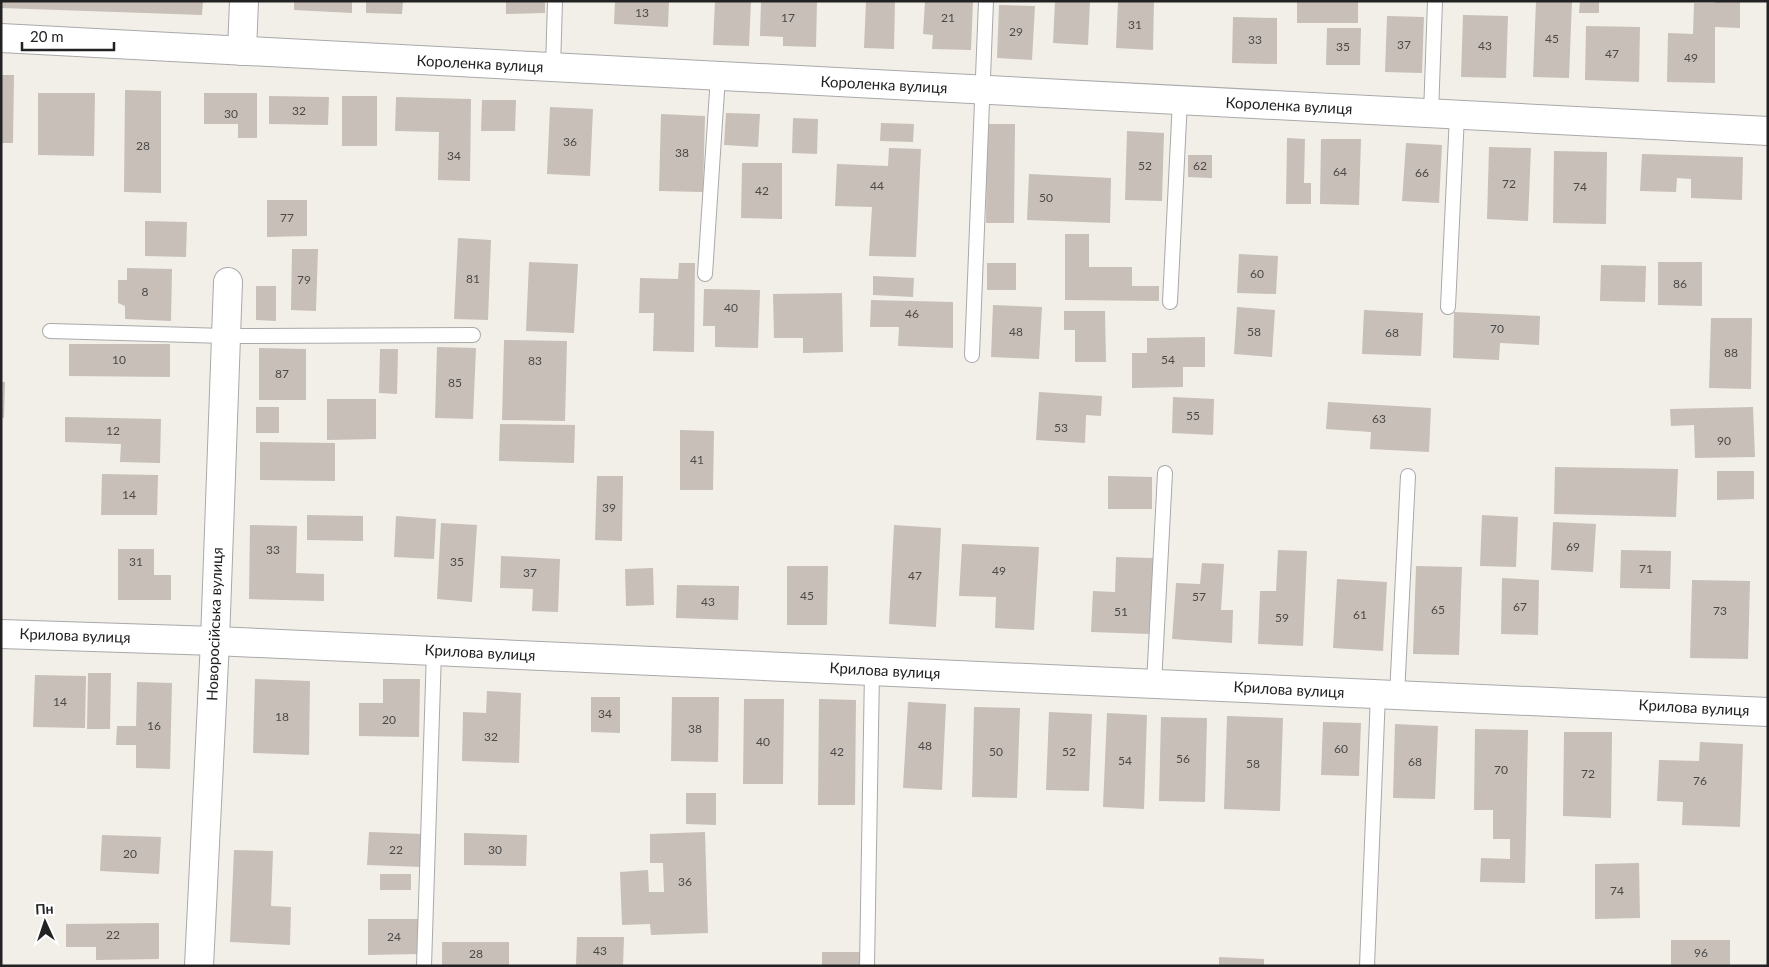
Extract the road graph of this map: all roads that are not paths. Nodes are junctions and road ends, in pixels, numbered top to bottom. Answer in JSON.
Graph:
{"nodes":[{"id":1,"x":244,"y":1,"type":"edge"},
{"id":2,"x":555,"y":1,"type":"edge"},
{"id":3,"x":986,"y":1,"type":"edge"},
{"id":4,"x":1435,"y":1,"type":"edge"},
{"id":5,"x":1,"y":38,"type":"edge"},
{"id":6,"x":242,"y":50,"type":"junction"},
{"id":7,"x":553,"y":68,"type":"junction"},
{"id":8,"x":718,"y":76,"type":"junction"},
{"id":9,"x":982,"y":90,"type":"junction"},
{"id":10,"x":1180,"y":100,"type":"junction"},
{"id":11,"x":1444,"y":114,"type":"junction"},
{"id":12,"x":1768,"y":131,"type":"edge"},
{"id":13,"x":705,"y":274,"type":"dead end"},
{"id":14,"x":228,"y":282,"type":"dead end"},
{"id":15,"x":1170,"y":302,"type":"dead end"},
{"id":16,"x":1448,"y":307,"type":"dead end"},
{"id":17,"x":50,"y":330,"type":"dead end"},
{"id":18,"x":473,"y":335,"type":"dead end"},
{"id":19,"x":226,"y":336,"type":"junction"},
{"id":20,"x":972,"y":355,"type":"dead end"},
{"id":21,"x":1166,"y":473,"type":"dead end"},
{"id":22,"x":1408,"y":476,"type":"dead end"},
{"id":23,"x":1,"y":634,"type":"edge"},
{"id":24,"x":215,"y":641,"type":"junction"},
{"id":25,"x":434,"y":651,"type":"junction"},
{"id":26,"x":872,"y":671,"type":"junction"},
{"id":27,"x":1154,"y":684,"type":"junction"},
{"id":28,"x":1388,"y":694,"type":"junction"},
{"id":29,"x":1768,"y":712,"type":"edge"},
{"id":30,"x":199,"y":966,"type":"edge"},
{"id":31,"x":424,"y":966,"type":"edge"},
{"id":32,"x":867,"y":966,"type":"edge"},
{"id":33,"x":1367,"y":966,"type":"edge"}],
"edges":[{"from":1,"to":6,"type":"street"},
{"from":2,"to":7,"type":"lane"},
{"from":3,"to":9,"type":"lane"},
{"from":4,"to":11,"type":"lane"},
{"from":5,"to":6,"type":"street","name":"Короленка вулиця"},
{"from":6,"to":7,"type":"street","name":"Короленка вулиця"},
{"from":7,"to":8,"type":"street","name":"Короленка вулиця"},
{"from":8,"to":9,"type":"street","name":"Короленка вулиця"},
{"from":8,"to":13,"type":"lane"},
{"from":9,"to":10,"type":"street","name":"Короленка вулиця"},
{"from":9,"to":20,"type":"lane"},
{"from":10,"to":11,"type":"street","name":"Короленка вулиця"},
{"from":10,"to":15,"type":"lane"},
{"from":11,"to":12,"type":"street","name":"Короленка вулиця"},
{"from":11,"to":16,"type":"lane"},
{"from":14,"to":19,"type":"street","name":"Новоросійська вулиця"},
{"from":17,"to":19,"type":"lane"},
{"from":18,"to":19,"type":"lane"},
{"from":19,"to":24,"type":"street","name":"Новоросійська вулиця"},
{"from":21,"to":27,"type":"lane"},
{"from":22,"to":28,"type":"lane"},
{"from":23,"to":24,"type":"street","name":"Крилова вулиця"},
{"from":24,"to":25,"type":"street","name":"Крилова вулиця"},
{"from":24,"to":30,"type":"street","name":"Новоросійська вулиця"},
{"from":25,"to":26,"type":"street","name":"Крилова вулиця"},
{"from":25,"to":31,"type":"lane"},
{"from":26,"to":27,"type":"street","name":"Крилова вулиця"},
{"from":26,"to":32,"type":"lane"},
{"from":27,"to":28,"type":"street","name":"Крилова вулиця"},
{"from":28,"to":29,"type":"street","name":"Крилова вулиця"},
{"from":28,"to":33,"type":"lane"}]}
